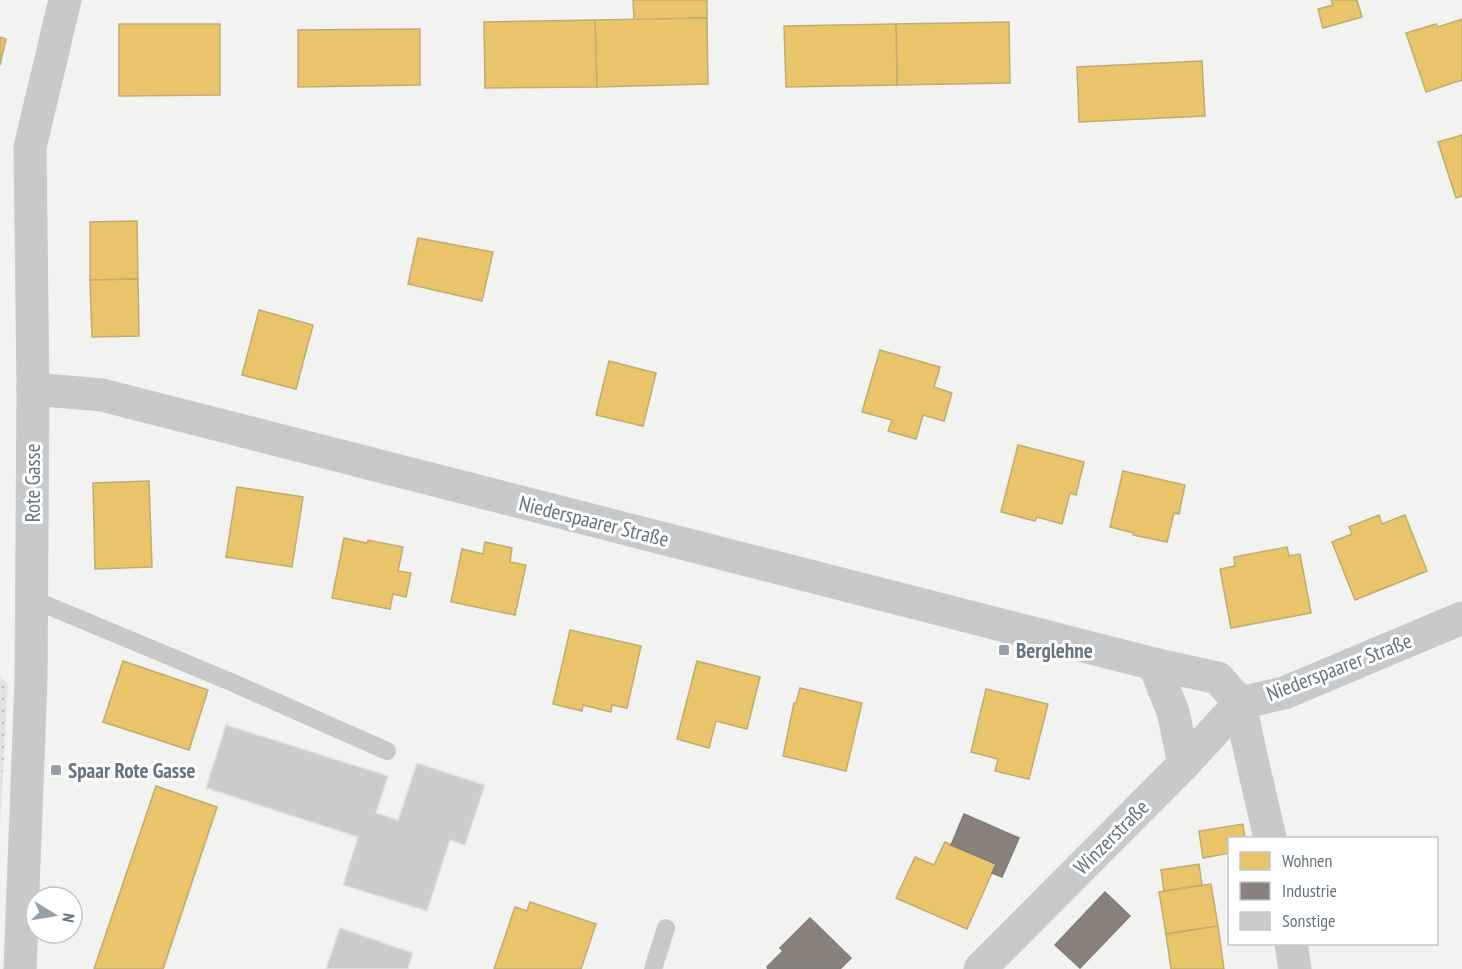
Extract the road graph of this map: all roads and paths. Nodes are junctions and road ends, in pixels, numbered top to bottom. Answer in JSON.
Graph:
{"nodes":[{"id":1,"x":65,"y":0,"type":"edge"},
{"id":2,"x":33,"y":389,"type":"junction"},
{"id":3,"x":32,"y":599,"type":"junction"},
{"id":4,"x":1462,"y":618,"type":"edge"},
{"id":5,"x":1154,"y":664,"type":"junction"},
{"id":6,"x":1240,"y":703,"type":"junction"},
{"id":7,"x":387,"y":751,"type":"dead end"},
{"id":8,"x":1184,"y":764,"type":"junction"},
{"id":9,"x":1270,"y":837,"type":"edge"},
{"id":10,"x":666,"y":928,"type":"dead end"},
{"id":11,"x":1291,"y":945,"type":"edge"},
{"id":12,"x":20,"y":969,"type":"edge"},
{"id":13,"x":653,"y":969,"type":"edge"},
{"id":14,"x":980,"y":969,"type":"edge"},
{"id":15,"x":1295,"y":969,"type":"edge"}],
"edges":[{"from":1,"to":2,"type":"street","name":"Rote Gasse"},
{"from":2,"to":3,"type":"street","name":"Rote Gasse"},
{"from":2,"to":5,"type":"street","name":"Niederspaarer Straße"},
{"from":3,"to":7,"type":"lane"},
{"from":3,"to":12,"type":"street","name":"Rote Gasse"},
{"from":4,"to":6,"type":"street","name":"Niederspaarer Straße"},
{"from":5,"to":6,"type":"street","name":"Niederspaarer Straße"},
{"from":5,"to":8,"type":"street"},
{"from":6,"to":8,"type":"street","name":"Winzerstraße"},
{"from":6,"to":9,"type":"street"},
{"from":8,"to":14,"type":"street","name":"Winzerstraße"},
{"from":10,"to":13,"type":"lane"},
{"from":11,"to":15,"type":"street"}]}
